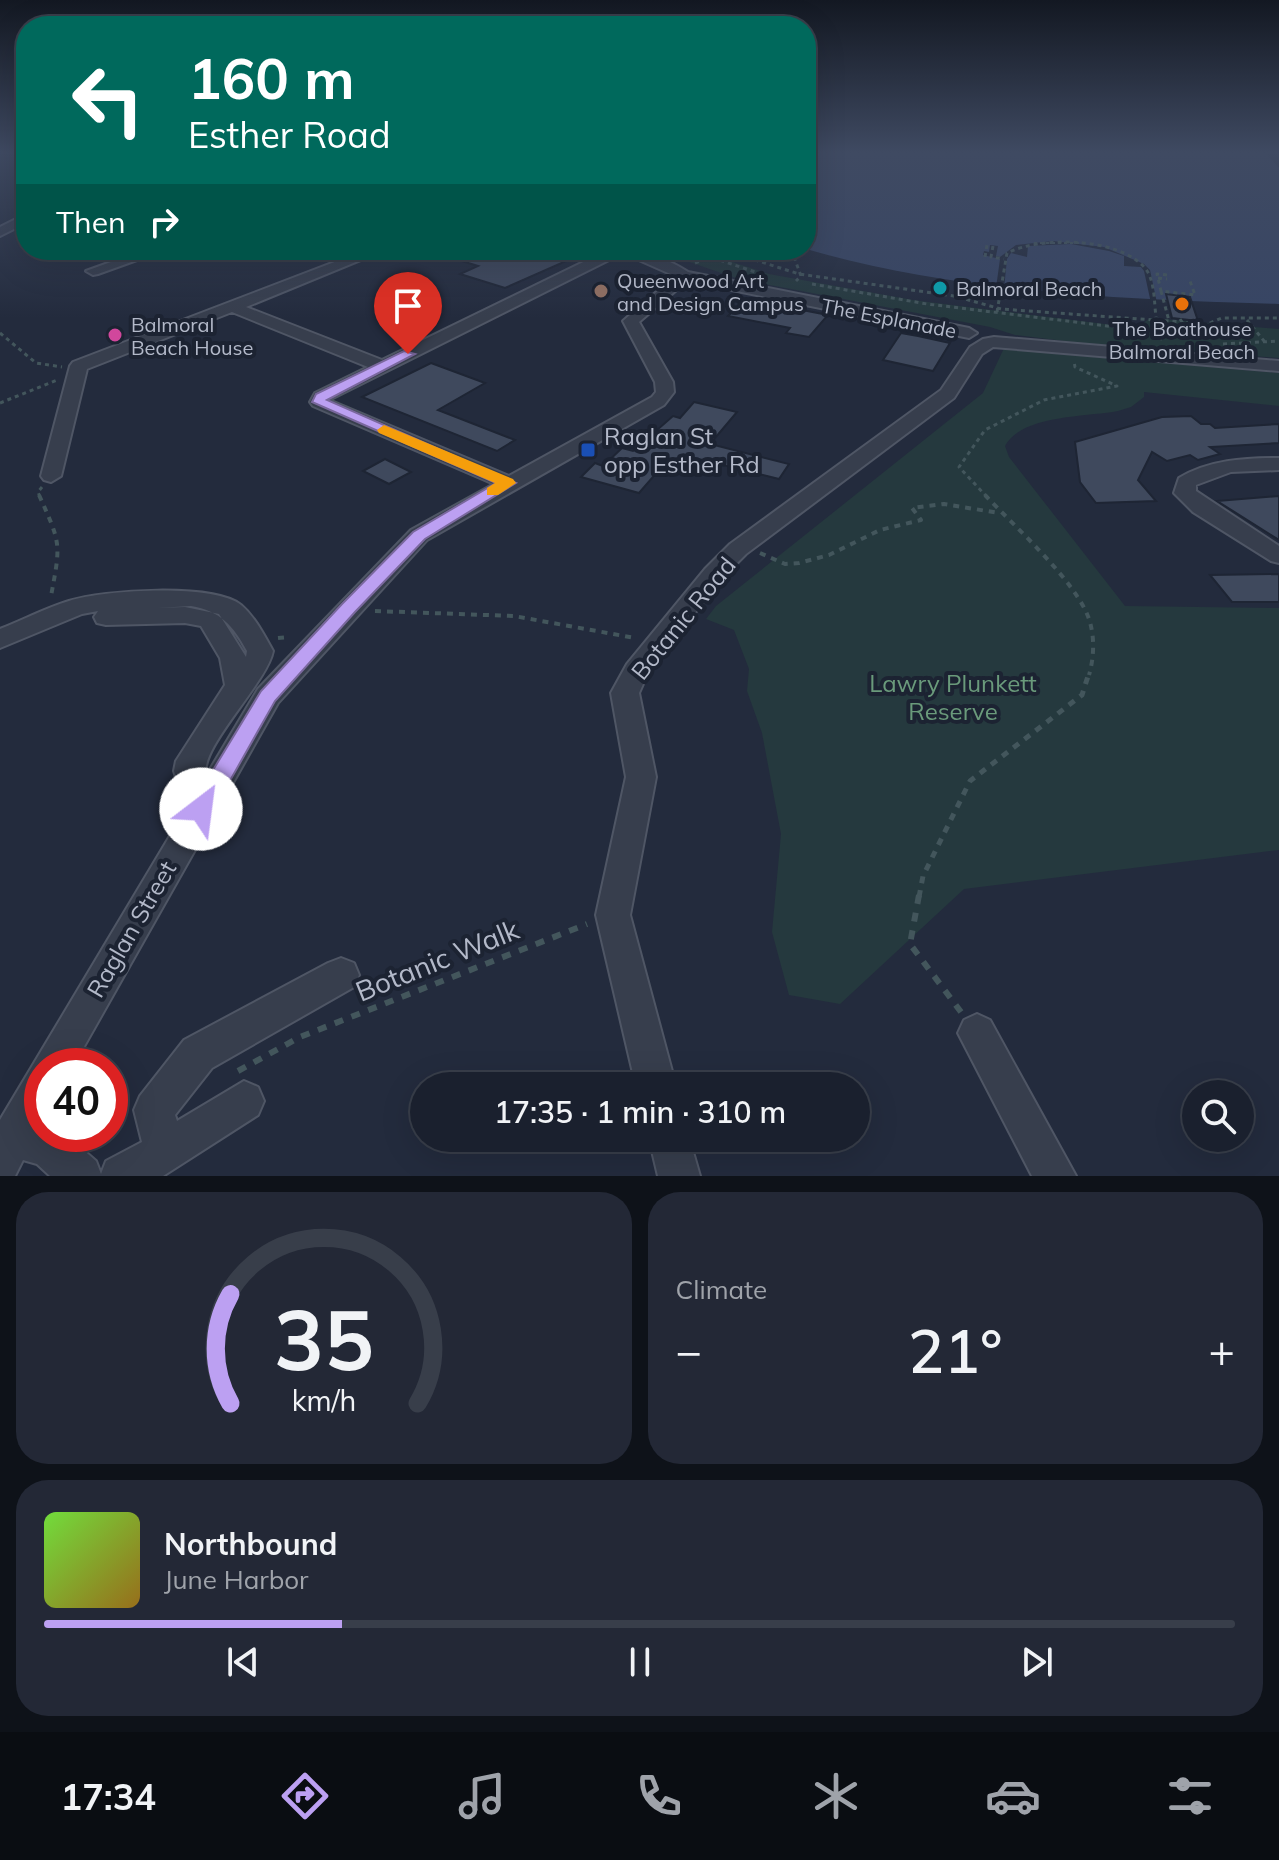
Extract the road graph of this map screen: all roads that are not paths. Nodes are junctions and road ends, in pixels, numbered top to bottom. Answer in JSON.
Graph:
{"nodes":[{"id":1,"x":127,"y":260,"type":"edge"},
{"id":2,"x":352,"y":260,"type":"edge"},
{"id":3,"x":599,"y":260,"type":"edge"},
{"id":4,"x":653,"y":260,"type":"edge"},
{"id":5,"x":686,"y":270,"type":"junction"},
{"id":6,"x":93,"y":271,"type":"dead end"},
{"id":7,"x":230,"y":306,"type":"junction"},
{"id":8,"x":984,"y":340,"type":"junction"},
{"id":9,"x":1279,"y":366,"type":"edge"},
{"id":10,"x":383,"y":367,"type":"junction"},
{"id":11,"x":1279,"y":464,"type":"edge"},
{"id":12,"x":51,"y":476,"type":"dead end"},
{"id":13,"x":508,"y":483,"type":"junction"},
{"id":14,"x":1279,"y":556,"type":"edge"},
{"id":15,"x":0,"y":639,"type":"edge"},
{"id":16,"x":0,"y":655,"type":"edge"},
{"id":17,"x":239,"y":686,"type":"junction"},
{"id":18,"x":201,"y":809,"type":"junction"},
{"id":19,"x":341,"y":975,"type":"dead end"},
{"id":20,"x":977,"y":1033,"type":"road end"},
{"id":21,"x":62,"y":1048,"type":"edge"},
{"id":22,"x":652,"y":1072,"type":"edge"},
{"id":23,"x":244,"y":1101,"type":"dead end"},
{"id":24,"x":24,"y":1116,"type":"edge"},
{"id":25,"x":6,"y":1149,"type":"edge"},
{"id":26,"x":165,"y":1152,"type":"junction"},
{"id":27,"x":673,"y":1152,"type":"edge"},
{"id":28,"x":81,"y":1176,"type":"edge"},
{"id":29,"x":121,"y":1176,"type":"edge"},
{"id":30,"x":679,"y":1176,"type":"edge"},
{"id":31,"x":1055,"y":1176,"type":"edge"}],
"edges":[{"from":1,"to":6,"type":"street"},
{"from":2,"to":7,"type":"street"},
{"from":3,"to":10,"type":"street"},
{"from":4,"to":5,"type":"street","name":"The Esplanade"},
{"from":5,"to":8,"type":"street","name":"The Esplanade"},
{"from":5,"to":13,"type":"street","name":"Raglan Street"},
{"from":7,"to":10,"type":"street"},
{"from":7,"to":12,"type":"street"},
{"from":8,"to":9,"type":"street","name":"The Esplanade"},
{"from":8,"to":22,"type":"street","name":"Botanic Road"},
{"from":10,"to":13,"type":"street"},
{"from":11,"to":14,"type":"street"},
{"from":13,"to":18,"type":"street","name":"Raglan Street"},
{"from":15,"to":17,"type":"street"},
{"from":16,"to":17,"type":"street"},
{"from":17,"to":18,"type":"street"},
{"from":18,"to":21,"type":"street","name":"Raglan Street"},
{"from":19,"to":26,"type":"street"},
{"from":20,"to":31,"type":"street"},
{"from":23,"to":26,"type":"street"},
{"from":24,"to":25,"type":"street"},
{"from":25,"to":28,"type":"street"},
{"from":26,"to":29,"type":"street"},
{"from":27,"to":30,"type":"street"}]}
